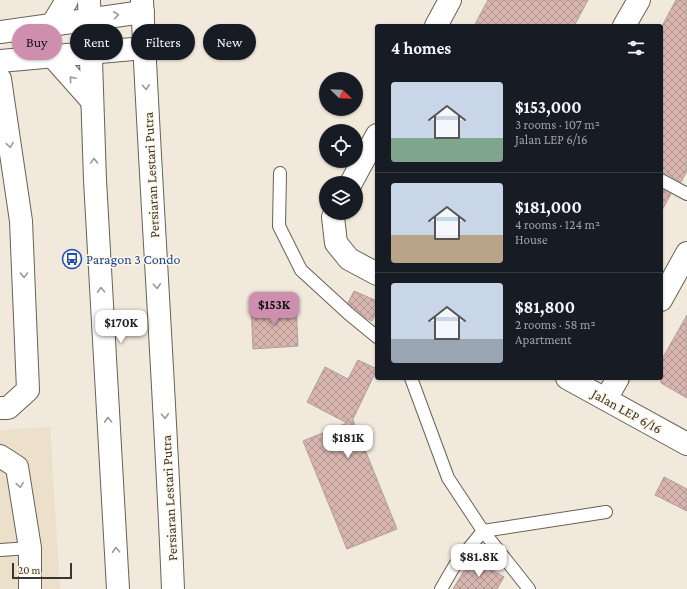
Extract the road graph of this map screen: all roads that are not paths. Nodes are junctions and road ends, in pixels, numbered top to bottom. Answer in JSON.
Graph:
{"nodes":[{"id":1,"x":67,"y":0,"type":"edge"},
{"id":2,"x":450,"y":0,"type":"edge"},
{"id":3,"x":638,"y":0,"type":"edge"},
{"id":4,"x":142,"y":6,"type":"edge"},
{"id":5,"x":89,"y":10,"type":"edge"},
{"id":6,"x":52,"y":24,"type":"joint"},
{"id":7,"x":89,"y":24,"type":"edge"},
{"id":8,"x":143,"y":24,"type":"edge"},
{"id":9,"x":437,"y":24,"type":"edge"},
{"id":10,"x":625,"y":24,"type":"edge"},
{"id":11,"x":12,"y":30,"type":"edge"},
{"id":12,"x":0,"y":32,"type":"edge"},
{"id":13,"x":12,"y":60,"type":"edge"},
{"id":14,"x":56,"y":60,"type":"edge"},
{"id":15,"x":90,"y":60,"type":"edge"},
{"id":16,"x":145,"y":60,"type":"edge"},
{"id":17,"x":0,"y":61,"type":"edge"},
{"id":18,"x":0,"y":79,"type":"edge"},
{"id":19,"x":92,"y":101,"type":"junction"},
{"id":20,"x":375,"y":139,"type":"edge"},
{"id":21,"x":280,"y":173,"type":"dead end"},
{"id":22,"x":355,"y":176,"type":"edge"},
{"id":23,"x":663,"y":181,"type":"edge"},
{"id":24,"x":687,"y":194,"type":"edge"},
{"id":25,"x":334,"y":220,"type":"edge"},
{"id":26,"x":687,"y":253,"type":"edge"},
{"id":27,"x":375,"y":273,"type":"edge"},
{"id":28,"x":663,"y":296,"type":"edge"},
{"id":29,"x":375,"y":336,"type":"edge"},
{"id":30,"x":412,"y":380,"type":"edge"},
{"id":31,"x":571,"y":380,"type":"edge"},
{"id":32,"x":617,"y":380,"type":"edge"},
{"id":33,"x":606,"y":399,"type":"junction"},
{"id":34,"x":0,"y":408,"type":"edge"},
{"id":35,"x":687,"y":444,"type":"edge"},
{"id":36,"x":0,"y":456,"type":"edge"},
{"id":37,"x":606,"y":512,"type":"dead end"},
{"id":38,"x":483,"y":531,"type":"junction"},
{"id":39,"x":30,"y":548,"type":"junction"},
{"id":40,"x":0,"y":550,"type":"edge"},
{"id":41,"x":30,"y":589,"type":"edge"},
{"id":42,"x":118,"y":589,"type":"edge"},
{"id":43,"x":173,"y":589,"type":"edge"},
{"id":44,"x":441,"y":589,"type":"edge"},
{"id":45,"x":529,"y":589,"type":"edge"}],
"edges":[{"from":1,"to":6,"type":"street"},
{"from":2,"to":9,"type":"street"},
{"from":3,"to":10,"type":"street"},
{"from":5,"to":4,"type":"street","one_way":true},
{"from":4,"to":8,"type":"street","name":"Persiaran Lestari Putra"},
{"from":5,"to":6,"type":"street"},
{"from":5,"to":7,"type":"street"},
{"from":11,"to":12,"type":"street"},
{"from":13,"to":17,"type":"street"},
{"from":19,"to":14,"type":"street","one_way":true},
{"from":15,"to":19,"type":"street"},
{"from":16,"to":43,"type":"street","name":"Persiaran Lestari Putra","one_way":true},
{"from":18,"to":34,"type":"street","one_way":true},
{"from":42,"to":19,"type":"street","one_way":true},
{"from":20,"to":22,"type":"street"},
{"from":21,"to":29,"type":"lane"},
{"from":23,"to":24,"type":"lane"},
{"from":25,"to":27,"type":"street"},
{"from":26,"to":28,"type":"street"},
{"from":30,"to":38,"type":"lane"},
{"from":31,"to":33,"type":"street","name":"Jalan LEP 6/16"},
{"from":32,"to":33,"type":"street"},
{"from":33,"to":35,"type":"street","name":"Jalan LEP 6/16"},
{"from":36,"to":39,"type":"street","one_way":true},
{"from":37,"to":38,"type":"lane"},
{"from":38,"to":44,"type":"lane"},
{"from":38,"to":45,"type":"lane"},
{"from":39,"to":40,"type":"lane"},
{"from":39,"to":41,"type":"street"}]}
